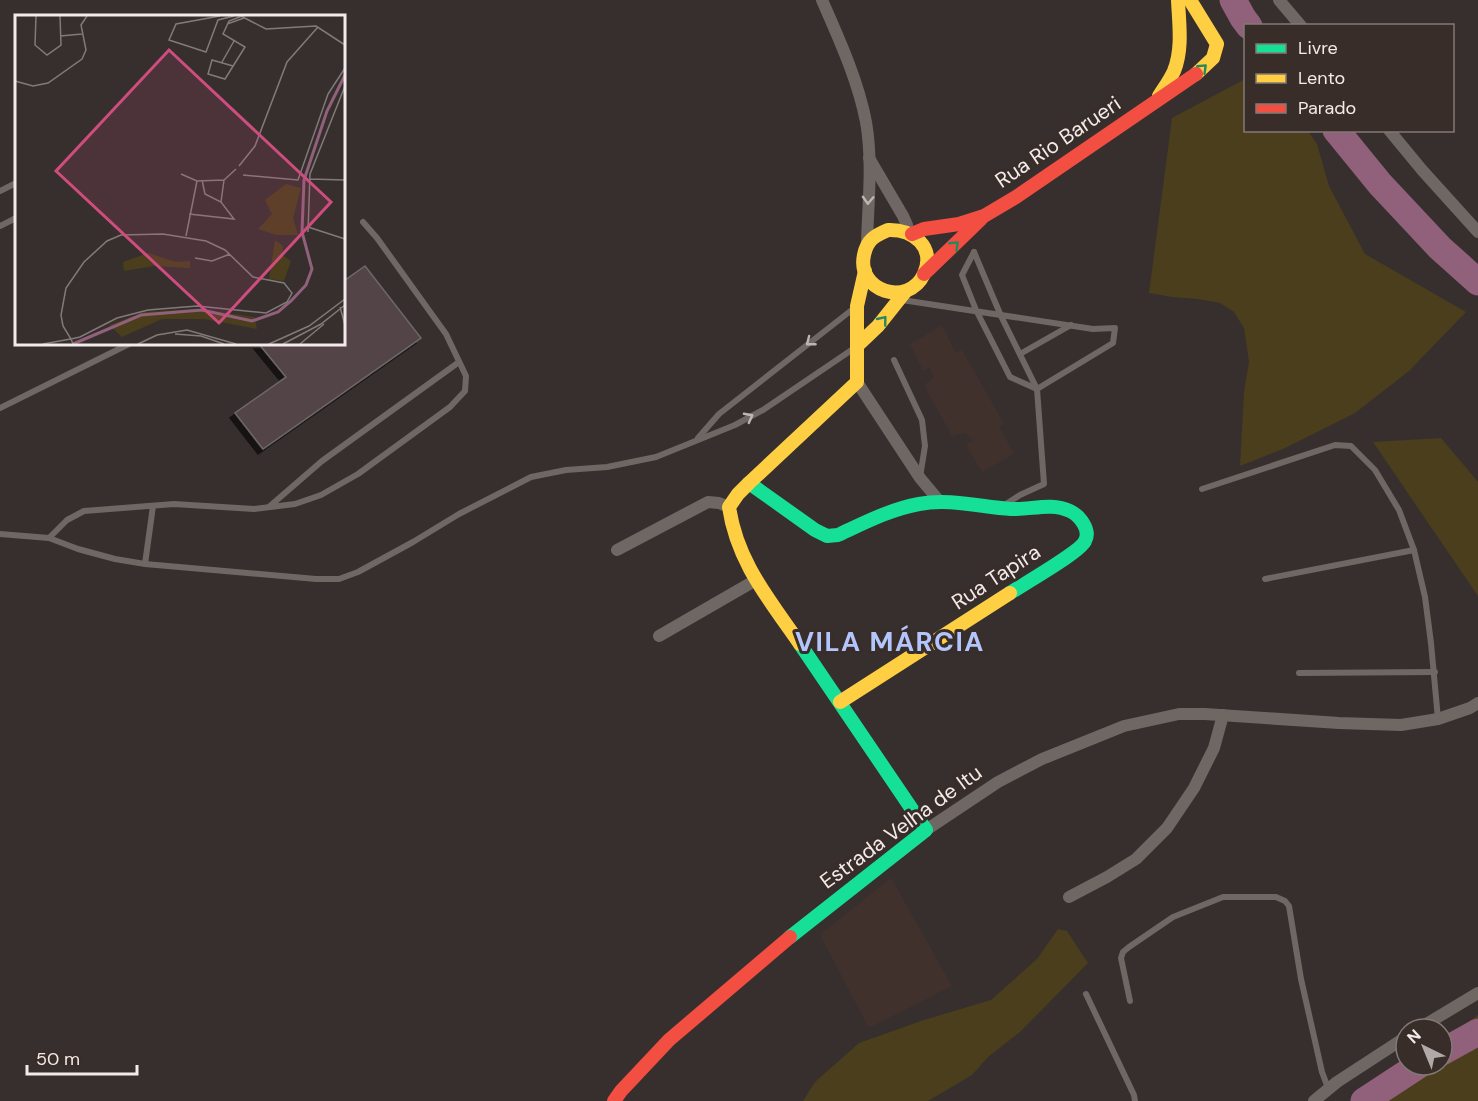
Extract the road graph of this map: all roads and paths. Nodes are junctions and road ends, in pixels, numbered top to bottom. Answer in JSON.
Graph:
{"nodes":[{"id":1,"x":822,"y":0,"type":"edge"},
{"id":2,"x":1178,"y":0,"type":"edge"},
{"id":3,"x":1190,"y":0,"type":"edge"},
{"id":4,"x":1279,"y":0,"type":"edge"},
{"id":5,"x":1299,"y":24,"type":"edge"},
{"id":6,"x":1155,"y":101,"type":"junction"},
{"id":7,"x":1391,"y":132,"type":"edge"},
{"id":8,"x":869,"y":157,"type":"junction"},
{"id":9,"x":15,"y":184,"type":"edge"},
{"id":10,"x":0,"y":191,"type":"edge"},
{"id":11,"x":984,"y":216,"type":"junction"},
{"id":12,"x":15,"y":218,"type":"edge"},
{"id":13,"x":363,"y":222,"type":"dead end"},
{"id":14,"x":0,"y":226,"type":"edge"},
{"id":15,"x":1478,"y":232,"type":"edge"},
{"id":16,"x":910,"y":233,"type":"junction"},
{"id":17,"x":867,"y":243,"type":"junction"},
{"id":18,"x":865,"y":271,"type":"junction"},
{"id":19,"x":924,"y":274,"type":"junction"},
{"id":20,"x":902,"y":296,"type":"junction"},
{"id":21,"x":856,"y":306,"type":"junction"},
{"id":22,"x":976,"y":310,"type":"junction"},
{"id":23,"x":1000,"y":314,"type":"junction"},
{"id":24,"x":1071,"y":325,"type":"junction"},
{"id":25,"x":127,"y":345,"type":"edge"},
{"id":26,"x":858,"y":345,"type":"junction"},
{"id":27,"x":1020,"y":354,"type":"junction"},
{"id":28,"x":894,"y":360,"type":"dead end"},
{"id":29,"x":459,"y":362,"type":"junction"},
{"id":30,"x":857,"y":382,"type":"junction"},
{"id":31,"x":1037,"y":389,"type":"junction"},
{"id":32,"x":0,"y":408,"type":"edge"},
{"id":33,"x":695,"y":441,"type":"junction"},
{"id":34,"x":920,"y":478,"type":"junction"},
{"id":35,"x":749,"y":483,"type":"junction"},
{"id":36,"x":1202,"y":489,"type":"dead end"},
{"id":37,"x":940,"y":502,"type":"junction"},
{"id":38,"x":153,"y":506,"type":"junction"},
{"id":39,"x":270,"y":507,"type":"junction"},
{"id":40,"x":729,"y":507,"type":"junction"},
{"id":41,"x":1000,"y":508,"type":"junction"},
{"id":42,"x":0,"y":534,"type":"edge"},
{"id":43,"x":49,"y":538,"type":"junction"},
{"id":44,"x":617,"y":550,"type":"dead end"},
{"id":45,"x":1414,"y":550,"type":"junction"},
{"id":46,"x":146,"y":564,"type":"junction"},
{"id":47,"x":1265,"y":579,"type":"dead end"},
{"id":48,"x":756,"y":580,"type":"junction"},
{"id":49,"x":659,"y":636,"type":"dead end"},
{"id":50,"x":1435,"y":672,"type":"junction"},
{"id":51,"x":1299,"y":673,"type":"dead end"},
{"id":52,"x":840,"y":702,"type":"junction"},
{"id":53,"x":1478,"y":704,"type":"edge"},
{"id":54,"x":1223,"y":715,"type":"junction"},
{"id":55,"x":1438,"y":719,"type":"junction"},
{"id":56,"x":926,"y":830,"type":"junction"},
{"id":57,"x":1069,"y":897,"type":"dead end"},
{"id":58,"x":1478,"y":993,"type":"edge"},
{"id":59,"x":1086,"y":994,"type":"dead end"},
{"id":60,"x":1131,"y":1001,"type":"dead end"},
{"id":61,"x":1439,"y":1017,"type":"edge"},
{"id":62,"x":1394,"y":1045,"type":"edge"},
{"id":63,"x":1328,"y":1089,"type":"junction"},
{"id":64,"x":614,"y":1101,"type":"edge"},
{"id":65,"x":1135,"y":1101,"type":"edge"},
{"id":66,"x":1314,"y":1101,"type":"edge"}],
"edges":[{"from":1,"to":8,"type":"street"},
{"from":2,"to":6,"type":"street"},
{"from":6,"to":3,"type":"street","name":"Rua Rio Barueri","one_way":true},
{"from":4,"to":5,"type":"street"},
{"from":6,"to":11,"type":"street","name":"Rua Rio Barueri"},
{"from":7,"to":15,"type":"street"},
{"from":8,"to":16,"type":"street"},
{"from":8,"to":17,"type":"street","one_way":true},
{"from":9,"to":10,"type":"lane"},
{"from":11,"to":16,"type":"street","name":"Rua Rio Barueri"},
{"from":19,"to":11,"type":"street","name":"Rua Rio Barueri","one_way":true},
{"from":12,"to":14,"type":"lane"},
{"from":13,"to":29,"type":"lane"},
{"from":16,"to":17,"type":"street"},
{"from":16,"to":19,"type":"street"},
{"from":17,"to":18,"type":"street"},
{"from":18,"to":20,"type":"street"},
{"from":18,"to":21,"type":"street"},
{"from":19,"to":20,"type":"street"},
{"from":20,"to":22,"type":"lane"},
{"from":26,"to":20,"type":"street","one_way":true},
{"from":21,"to":26,"type":"street"},
{"from":21,"to":33,"type":"lane","one_way":true},
{"from":22,"to":23,"type":"lane"},
{"from":22,"to":23,"type":"lane"},
{"from":22,"to":31,"type":"lane"},
{"from":23,"to":24,"type":"lane"},
{"from":23,"to":27,"type":"lane"},
{"from":24,"to":27,"type":"lane"},
{"from":24,"to":31,"type":"lane"},
{"from":25,"to":32,"type":"lane"},
{"from":26,"to":30,"type":"street"},
{"from":33,"to":26,"type":"lane","one_way":true},
{"from":27,"to":31,"type":"lane"},
{"from":28,"to":34,"type":"lane"},
{"from":29,"to":39,"type":"lane"},
{"from":29,"to":39,"type":"lane"},
{"from":30,"to":34,"type":"street"},
{"from":30,"to":35,"type":"street"},
{"from":31,"to":41,"type":"lane"},
{"from":33,"to":46,"type":"lane"},
{"from":34,"to":37,"type":"street"},
{"from":35,"to":37,"type":"street"},
{"from":35,"to":40,"type":"street"},
{"from":36,"to":45,"type":"lane"},
{"from":37,"to":41,"type":"street"},
{"from":38,"to":39,"type":"lane"},
{"from":38,"to":43,"type":"lane"},
{"from":38,"to":46,"type":"lane"},
{"from":40,"to":44,"type":"street"},
{"from":40,"to":48,"type":"street"},
{"from":41,"to":52,"type":"street","name":"Rua Tapira"},
{"from":42,"to":43,"type":"lane"},
{"from":43,"to":46,"type":"lane"},
{"from":45,"to":47,"type":"lane"},
{"from":45,"to":50,"type":"lane"},
{"from":48,"to":49,"type":"street"},
{"from":48,"to":52,"type":"street"},
{"from":50,"to":51,"type":"lane"},
{"from":50,"to":55,"type":"lane"},
{"from":52,"to":56,"type":"street"},
{"from":53,"to":55,"type":"street","name":"Estrada Velha de Itu"},
{"from":54,"to":55,"type":"street","name":"Estrada Velha de Itu"},
{"from":54,"to":56,"type":"street","name":"Estrada Velha de Itu"},
{"from":54,"to":57,"type":"street"},
{"from":56,"to":64,"type":"street","name":"Estrada Velha de Itu"},
{"from":58,"to":61,"type":"street"},
{"from":59,"to":65,"type":"lane"},
{"from":60,"to":63,"type":"lane"},
{"from":62,"to":63,"type":"street"},
{"from":63,"to":66,"type":"street"}]}
